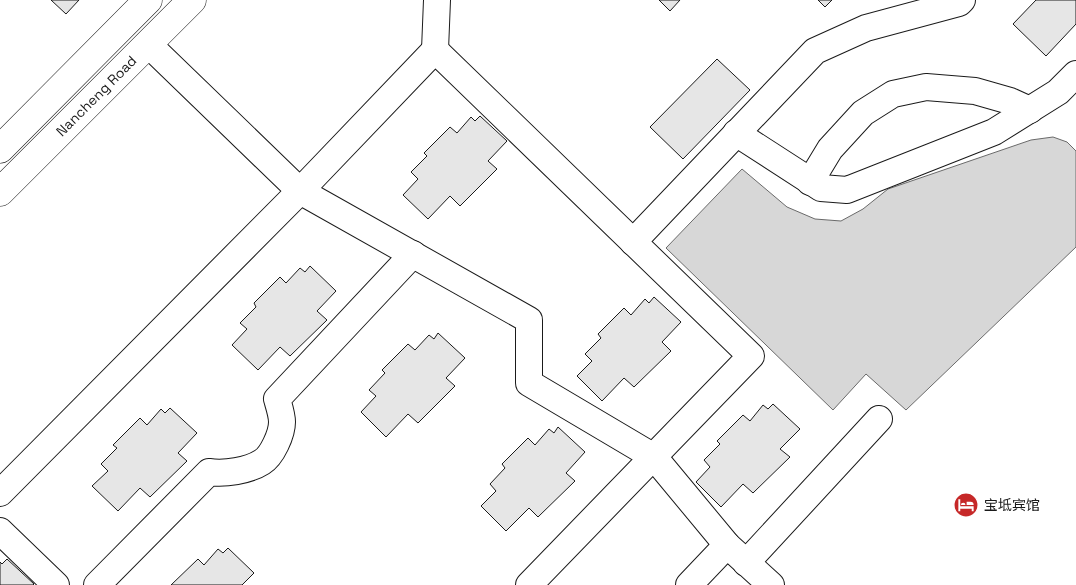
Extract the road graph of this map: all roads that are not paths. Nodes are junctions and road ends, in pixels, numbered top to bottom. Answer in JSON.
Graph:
{"nodes":[{"id":1,"x":148,"y":0,"type":"edge"},
{"id":2,"x":192,"y":0,"type":"edge"},
{"id":3,"x":437,"y":0,"type":"edge"},
{"id":4,"x":962,"y":0,"type":"edge"},
{"id":5,"x":148,"y":44,"type":"junction"},
{"id":6,"x":435,"y":50,"type":"junction"},
{"id":7,"x":1076,"y":74,"type":"edge"},
{"id":8,"x":1030,"y":110,"type":"junction"},
{"id":9,"x":736,"y":133,"type":"junction"},
{"id":10,"x":0,"y":149,"type":"edge"},
{"id":11,"x":810,"y":182,"type":"junction"},
{"id":12,"x":300,"y":190,"type":"junction"},
{"id":13,"x":0,"y":192,"type":"edge"},
{"id":14,"x":634,"y":242,"type":"junction"},
{"id":15,"x":413,"y":254,"type":"junction"},
{"id":16,"x":879,"y":420,"type":"dead end"},
{"id":17,"x":654,"y":457,"type":"junction"},
{"id":18,"x":0,"y":493,"type":"edge"},
{"id":19,"x":0,"y":531,"type":"edge"},
{"id":20,"x":727,"y":545,"type":"junction"},
{"id":21,"x":746,"y":563,"type":"junction"},
{"id":22,"x":56,"y":585,"type":"edge"},
{"id":23,"x":97,"y":585,"type":"edge"},
{"id":24,"x":529,"y":585,"type":"edge"},
{"id":25,"x":690,"y":585,"type":"edge"},
{"id":26,"x":771,"y":585,"type":"edge"}],
"edges":[{"from":1,"to":10,"type":"main road"},
{"from":2,"to":5,"type":"main road","name":"Nancheng Road"},
{"from":3,"to":6,"type":"street"},
{"from":4,"to":9,"type":"street"},
{"from":5,"to":12,"type":"street"},
{"from":5,"to":13,"type":"main road","name":"Nancheng Road"},
{"from":6,"to":12,"type":"street"},
{"from":6,"to":14,"type":"street"},
{"from":7,"to":8,"type":"street"},
{"from":8,"to":11,"type":"street"},
{"from":8,"to":11,"type":"street"},
{"from":9,"to":11,"type":"street"},
{"from":9,"to":14,"type":"street"},
{"from":12,"to":15,"type":"street"},
{"from":12,"to":18,"type":"street"},
{"from":14,"to":17,"type":"street"},
{"from":15,"to":17,"type":"street"},
{"from":15,"to":23,"type":"street"},
{"from":16,"to":21,"type":"street"},
{"from":17,"to":20,"type":"street"},
{"from":17,"to":24,"type":"street"},
{"from":19,"to":22,"type":"street"},
{"from":20,"to":21,"type":"street"},
{"from":20,"to":25,"type":"street"},
{"from":21,"to":26,"type":"street"}]}
